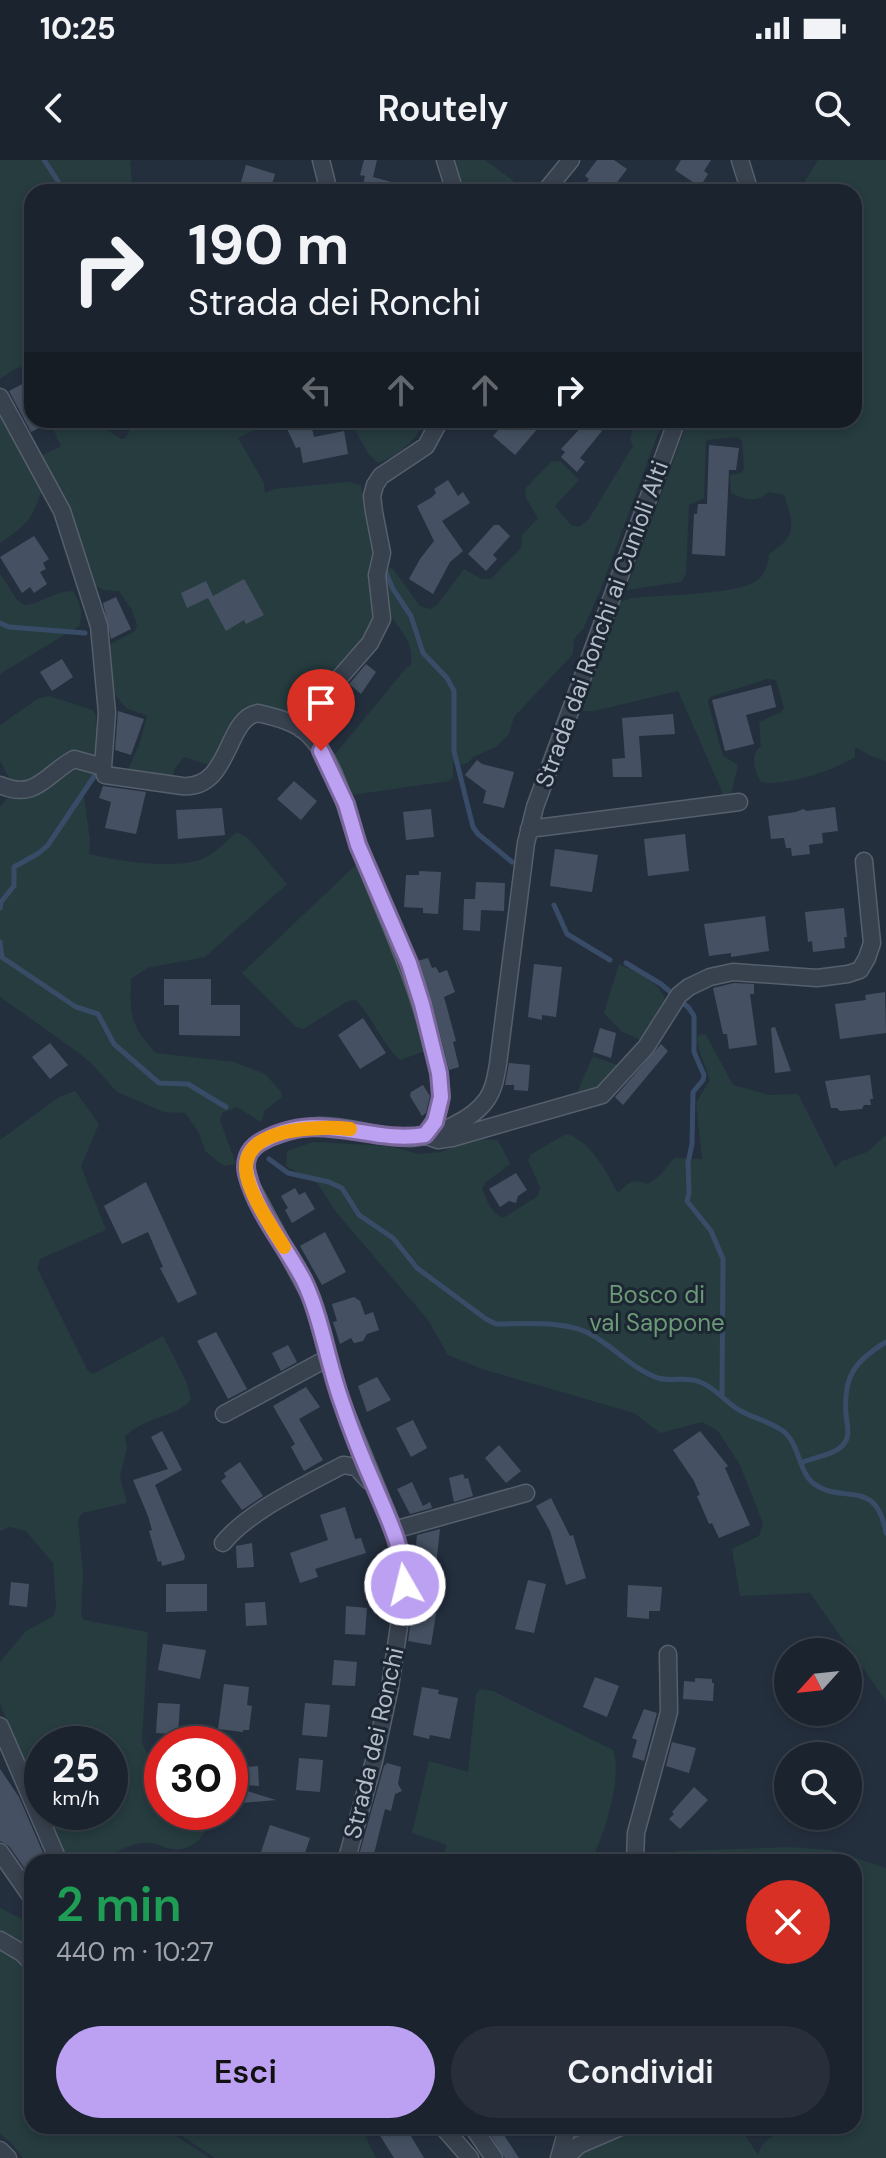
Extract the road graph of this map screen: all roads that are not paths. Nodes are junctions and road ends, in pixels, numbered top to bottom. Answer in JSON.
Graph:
{"nodes":[{"id":1,"x":321,"y":160,"type":"edge"},
{"id":2,"x":445,"y":160,"type":"edge"},
{"id":3,"x":571,"y":160,"type":"edge"},
{"id":4,"x":740,"y":160,"type":"edge"},
{"id":5,"x":327,"y":184,"type":"edge"},
{"id":6,"x":452,"y":184,"type":"edge"},
{"id":7,"x":551,"y":184,"type":"edge"},
{"id":8,"x":748,"y":184,"type":"edge"},
{"id":9,"x":0,"y":397,"type":"edge"},
{"id":10,"x":436,"y":428,"type":"edge"},
{"id":11,"x":674,"y":428,"type":"edge"},
{"id":12,"x":301,"y":729,"type":"junction"},
{"id":13,"x":103,"y":767,"type":"junction"},
{"id":14,"x":0,"y":785,"type":"edge"},
{"id":15,"x":739,"y":802,"type":"dead end"},
{"id":16,"x":529,"y":829,"type":"junction"},
{"id":17,"x":864,"y":861,"type":"dead end"},
{"id":18,"x":425,"y":1135,"type":"junction"},
{"id":19,"x":328,"y":1358,"type":"junction"},
{"id":20,"x":224,"y":1414,"type":"dead end"},
{"id":21,"x":375,"y":1488,"type":"junction"},
{"id":22,"x":526,"y":1493,"type":"dead end"},
{"id":23,"x":394,"y":1530,"type":"junction"},
{"id":24,"x":223,"y":1543,"type":"dead end"},
{"id":25,"x":668,"y":1654,"type":"dead end"},
{"id":26,"x":0,"y":1726,"type":"edge"},
{"id":27,"x":0,"y":1852,"type":"edge"},
{"id":28,"x":56,"y":1854,"type":"edge"},
{"id":29,"x":348,"y":1854,"type":"edge"},
{"id":30,"x":635,"y":1854,"type":"edge"},
{"id":31,"x":24,"y":1886,"type":"edge"},
{"id":32,"x":0,"y":1940,"type":"edge"},
{"id":33,"x":24,"y":1955,"type":"edge"},
{"id":34,"x":449,"y":2134,"type":"edge"},
{"id":35,"x":478,"y":2134,"type":"edge"},
{"id":36,"x":566,"y":2134,"type":"edge"},
{"id":37,"x":604,"y":2134,"type":"edge"},
{"id":38,"x":0,"y":2150,"type":"edge"},
{"id":39,"x":8,"y":2158,"type":"edge"},
{"id":40,"x":470,"y":2158,"type":"edge"},
{"id":41,"x":494,"y":2158,"type":"edge"},
{"id":42,"x":562,"y":2158,"type":"edge"}],
"edges":[{"from":1,"to":5,"type":"street"},
{"from":2,"to":6,"type":"street"},
{"from":3,"to":7,"type":"street"},
{"from":4,"to":8,"type":"street"},
{"from":9,"to":13,"type":"street"},
{"from":10,"to":12,"type":"street"},
{"from":11,"to":16,"type":"street","name":"Strada dai Ronchi ai Cunioli Alti"},
{"from":12,"to":13,"type":"street"},
{"from":12,"to":18,"type":"street"},
{"from":13,"to":14,"type":"street"},
{"from":15,"to":16,"type":"street","name":"Strada dai Ronchi ai Cunioli Alti"},
{"from":16,"to":18,"type":"street","name":"Strada dai Ronchi ai Cunioli Alti"},
{"from":17,"to":18,"type":"street"},
{"from":18,"to":19,"type":"street","name":"Strada dei Ronchi"},
{"from":19,"to":20,"type":"street"},
{"from":19,"to":21,"type":"street","name":"Strada dei Ronchi"},
{"from":21,"to":23,"type":"street","name":"Strada dei Ronchi"},
{"from":21,"to":24,"type":"street","name":"Strada dei Ronchi"},
{"from":22,"to":23,"type":"street"},
{"from":23,"to":29,"type":"street","name":"Strada dei Ronchi"},
{"from":25,"to":30,"type":"street"},
{"from":26,"to":28,"type":"street"},
{"from":27,"to":31,"type":"street"},
{"from":32,"to":33,"type":"street"},
{"from":34,"to":40,"type":"street"},
{"from":35,"to":41,"type":"street"},
{"from":36,"to":42,"type":"street"},
{"from":37,"to":42,"type":"street"},
{"from":38,"to":39,"type":"street"}]}
